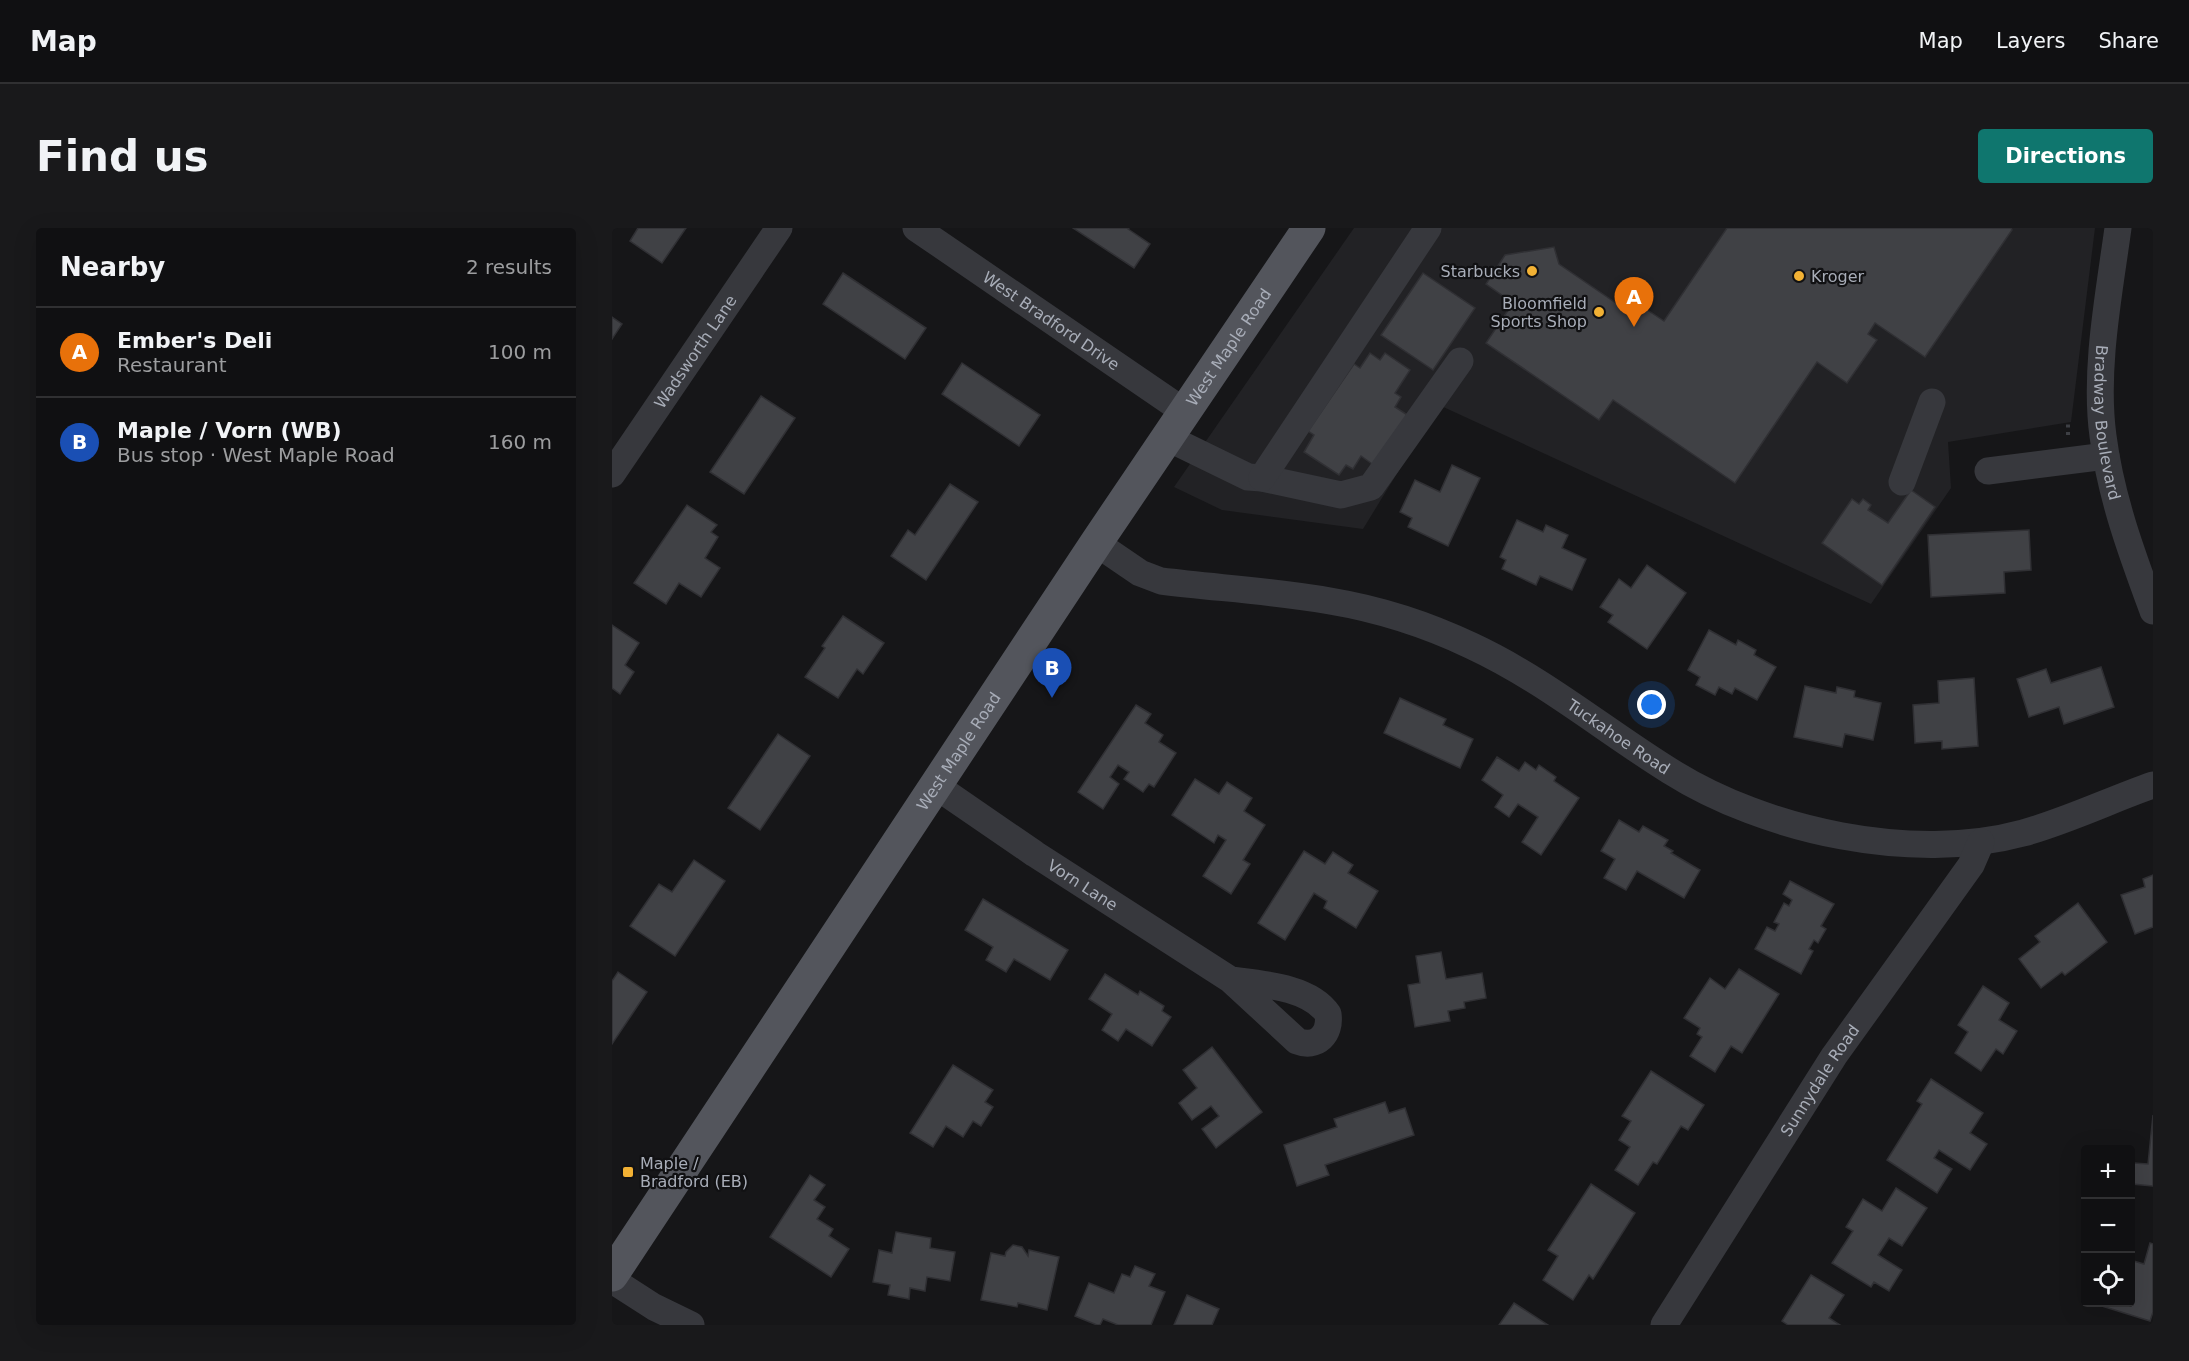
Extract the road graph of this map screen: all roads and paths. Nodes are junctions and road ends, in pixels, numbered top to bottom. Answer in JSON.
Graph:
{"nodes":[{"id":1,"x":778,"y":228,"type":"edge"},
{"id":2,"x":916,"y":228,"type":"edge"},
{"id":3,"x":1309,"y":228,"type":"edge"},
{"id":4,"x":1428,"y":228,"type":"edge"},
{"id":5,"x":2118,"y":228,"type":"edge"},
{"id":6,"x":1460,"y":361,"type":"dead end"},
{"id":7,"x":1932,"y":402,"type":"dead end"},
{"id":8,"x":1177,"y":425,"type":"junction"},
{"id":9,"x":2106,"y":456,"type":"junction"},
{"id":10,"x":1988,"y":471,"type":"dead end"},
{"id":11,"x":612,"y":474,"type":"edge"},
{"id":12,"x":1262,"y":478,"type":"junction"},
{"id":13,"x":1902,"y":482,"type":"dead end"},
{"id":14,"x":1096,"y":543,"type":"junction"},
{"id":15,"x":2153,"y":611,"type":"edge"},
{"id":16,"x":2153,"y":785,"type":"edge"},
{"id":17,"x":936,"y":786,"type":"junction"},
{"id":18,"x":1981,"y":842,"type":"junction"},
{"id":19,"x":1231,"y":980,"type":"dead end"},
{"id":20,"x":612,"y":1275,"type":"edge"},
{"id":21,"x":612,"y":1280,"type":"edge"},
{"id":22,"x":691,"y":1325,"type":"edge"},
{"id":23,"x":1664,"y":1325,"type":"edge"}],
"edges":[{"from":1,"to":11,"type":"street","name":"Wadsworth Lane"},
{"from":2,"to":8,"type":"street","name":"West Bradford Drive"},
{"from":3,"to":8,"type":"main road","name":"West Maple Road"},
{"from":4,"to":12,"type":"street"},
{"from":5,"to":9,"type":"street","name":"Bradway Boulevard"},
{"from":6,"to":12,"type":"street","name":"West Bradford Drive"},
{"from":7,"to":13,"type":"street"},
{"from":8,"to":12,"type":"street","name":"West Bradford Drive"},
{"from":8,"to":14,"type":"main road","name":"West Maple Road"},
{"from":9,"to":10,"type":"street"},
{"from":9,"to":15,"type":"street","name":"Bradway Boulevard"},
{"from":14,"to":17,"type":"main road","name":"West Maple Road"},
{"from":14,"to":18,"type":"street","name":"Tuckahoe Road"},
{"from":16,"to":18,"type":"street","name":"Tuckahoe Road"},
{"from":17,"to":19,"type":"street","name":"Vorn Lane"},
{"from":17,"to":20,"type":"main road","name":"West Maple Road"},
{"from":18,"to":23,"type":"street","name":"Sunnydale Road"},
{"from":21,"to":22,"type":"street"}]}
